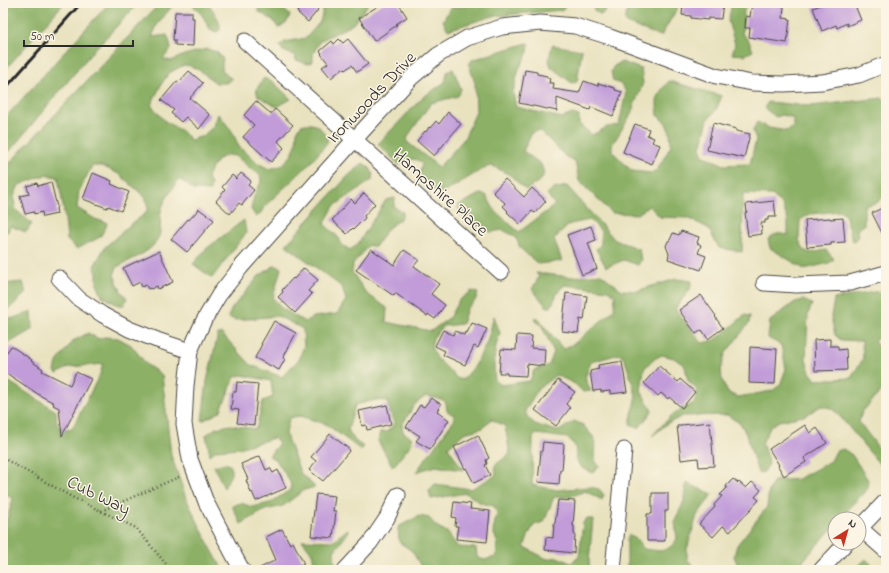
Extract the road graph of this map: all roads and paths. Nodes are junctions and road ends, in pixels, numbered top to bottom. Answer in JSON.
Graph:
{"nodes":[{"id":1,"x":245,"y":41,"type":"dead end"},
{"id":2,"x":886,"y":64,"type":"edge"},
{"id":3,"x":355,"y":139,"type":"junction"},
{"id":4,"x":501,"y":272,"type":"dead end"},
{"id":5,"x":886,"y":273,"type":"edge"},
{"id":6,"x":60,"y":278,"type":"dead end"},
{"id":7,"x":764,"y":283,"type":"dead end"},
{"id":8,"x":190,"y":351,"type":"junction"},
{"id":9,"x":624,"y":450,"type":"dead end"},
{"id":10,"x":3,"y":458,"type":"edge"},
{"id":11,"x":194,"y":470,"type":"junction"},
{"id":12,"x":398,"y":495,"type":"dead end"},
{"id":13,"x":886,"y":501,"type":"edge"},
{"id":14,"x":101,"y":511,"type":"junction"},
{"id":15,"x":867,"y":521,"type":"edge"},
{"id":16,"x":867,"y":535,"type":"edge"},
{"id":17,"x":839,"y":551,"type":"edge"},
{"id":18,"x":886,"y":552,"type":"edge"},
{"id":19,"x":171,"y":570,"type":"edge"},
{"id":20,"x":242,"y":570,"type":"edge"},
{"id":21,"x":345,"y":570,"type":"edge"},
{"id":22,"x":613,"y":570,"type":"edge"},
{"id":23,"x":821,"y":570,"type":"edge"}],
"edges":[{"from":1,"to":3,"type":"street","name":"Hampshire Place"},
{"from":2,"to":3,"type":"street","name":"Ironwoods Drive"},
{"from":3,"to":4,"type":"street","name":"Hampshire Place"},
{"from":3,"to":8,"type":"street","name":"Ironwoods Drive"},
{"from":5,"to":7,"type":"street"},
{"from":6,"to":8,"type":"street"},
{"from":8,"to":11,"type":"street","name":"Ironwoods Drive"},
{"from":9,"to":22,"type":"street"},
{"from":10,"to":14,"type":"path","name":"Cub Way"},
{"from":11,"to":14,"type":"path"},
{"from":11,"to":20,"type":"street","name":"Ironwoods Drive"},
{"from":12,"to":21,"type":"street"},
{"from":13,"to":15,"type":"street"},
{"from":14,"to":19,"type":"path","name":"Cub Way"},
{"from":16,"to":18,"type":"street"},
{"from":17,"to":23,"type":"street"}]}
